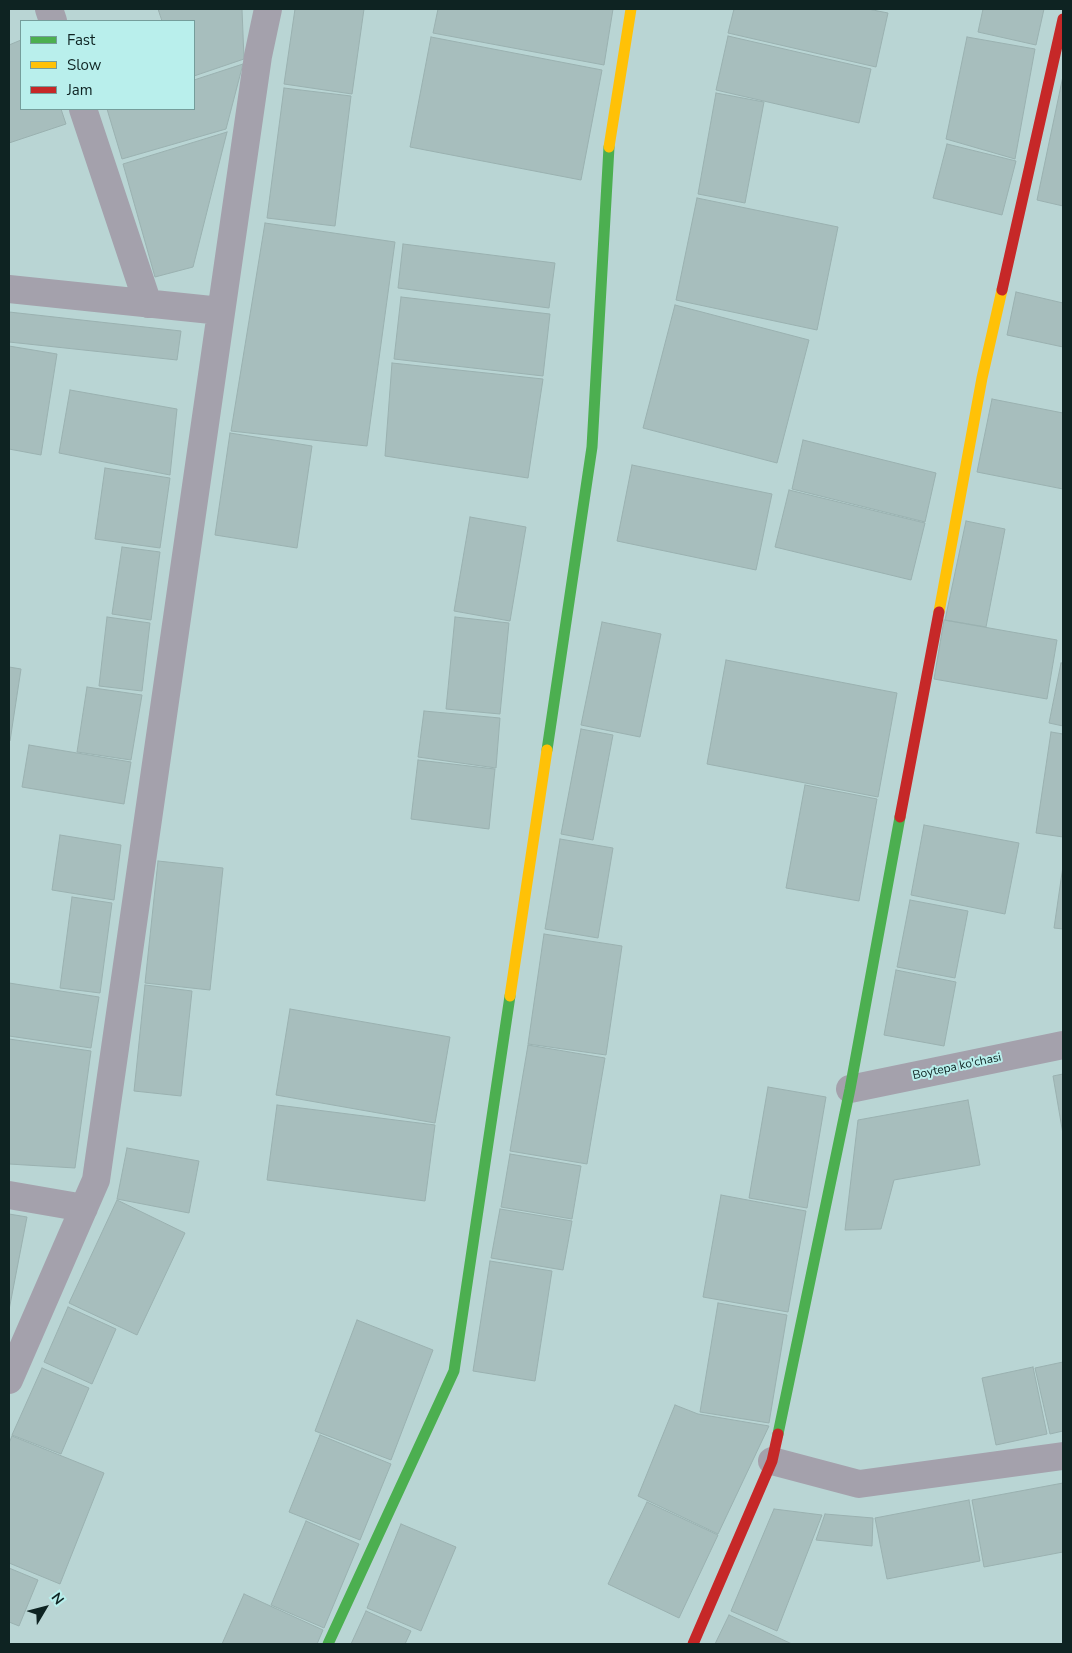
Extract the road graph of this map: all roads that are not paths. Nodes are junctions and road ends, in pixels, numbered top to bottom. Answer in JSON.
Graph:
{"nodes":[{"id":1,"x":268,"y":9,"type":"edge"},
{"id":2,"x":631,"y":9,"type":"edge"},
{"id":3,"x":1063,"y":20,"type":"edge"},
{"id":4,"x":83,"y":110,"type":"edge"},
{"id":5,"x":9,"y":289,"type":"edge"},
{"id":6,"x":148,"y":304,"type":"junction"},
{"id":7,"x":222,"y":311,"type":"junction"},
{"id":8,"x":1063,"y":1045,"type":"edge"},
{"id":9,"x":850,"y":1089,"type":"junction"},
{"id":10,"x":9,"y":1195,"type":"edge"},
{"id":11,"x":84,"y":1208,"type":"junction"},
{"id":12,"x":9,"y":1380,"type":"edge"},
{"id":13,"x":1063,"y":1456,"type":"edge"},
{"id":14,"x":772,"y":1461,"type":"junction"},
{"id":15,"x":328,"y":1644,"type":"edge"},
{"id":16,"x":693,"y":1644,"type":"edge"}],
"edges":[{"from":1,"to":7,"type":"street"},
{"from":2,"to":15,"type":"street"},
{"from":3,"to":9,"type":"street"},
{"from":4,"to":6,"type":"street"},
{"from":5,"to":6,"type":"street"},
{"from":6,"to":7,"type":"street"},
{"from":7,"to":11,"type":"street"},
{"from":8,"to":9,"type":"street","name":"Boytepa ko'chasi"},
{"from":9,"to":14,"type":"street"},
{"from":10,"to":11,"type":"street"},
{"from":11,"to":12,"type":"street"},
{"from":13,"to":14,"type":"street"},
{"from":14,"to":16,"type":"street"}]}
